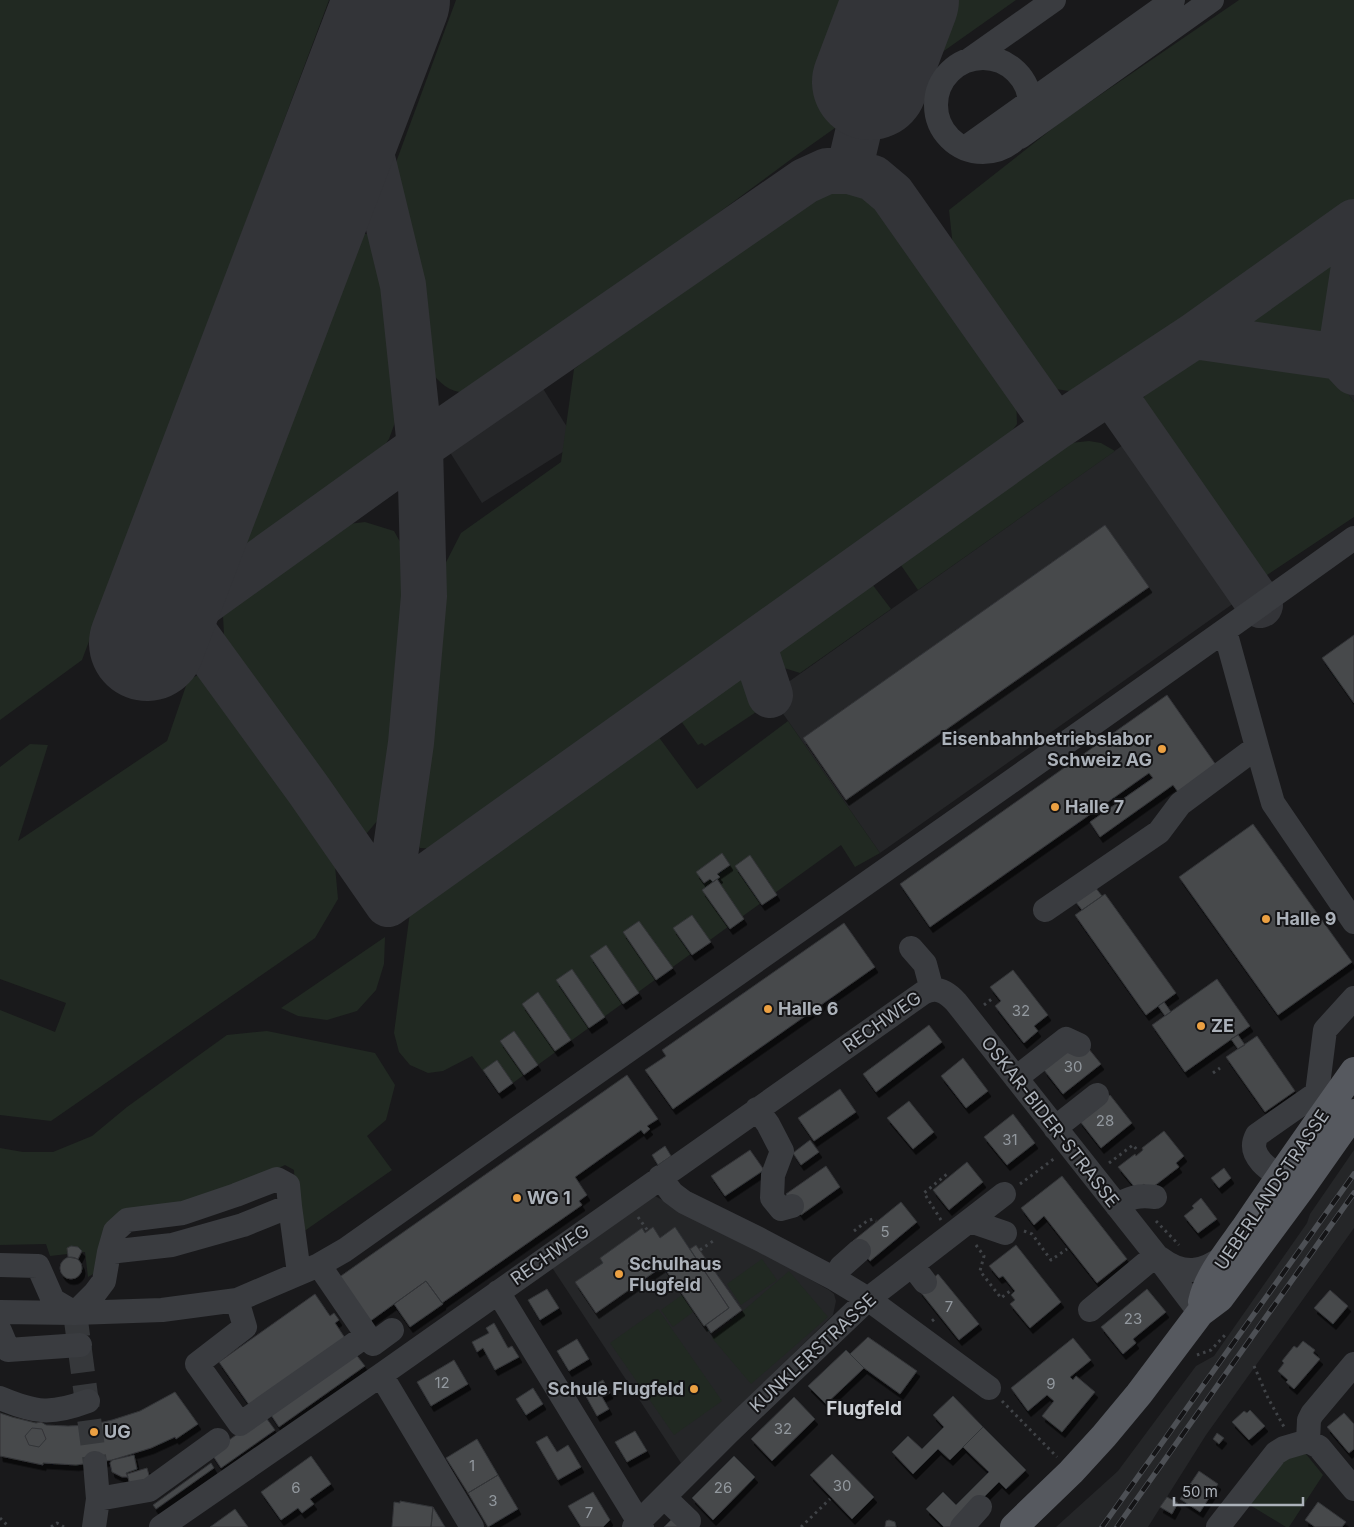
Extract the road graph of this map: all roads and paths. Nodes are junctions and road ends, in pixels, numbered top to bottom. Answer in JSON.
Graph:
{"nodes":[{"id":1,"x":1054,"y":0,"type":"edge"},
{"id":2,"x":1173,"y":0,"type":"edge"},
{"id":3,"x":1212,"y":0,"type":"edge"},
{"id":4,"x":969,"y":60,"type":"junction"},
{"id":5,"x":1031,"y":101,"type":"junction"},
{"id":6,"x":1016,"y":139,"type":"junction"},
{"id":7,"x":964,"y":148,"type":"junction"},
{"id":8,"x":1354,"y":538,"type":"edge"},
{"id":9,"x":1225,"y":631,"type":"junction"},
{"id":10,"x":1258,"y":747,"type":"junction"},
{"id":11,"x":1044,"y":910,"type":"dead end"},
{"id":12,"x":1354,"y":922,"type":"edge"},
{"id":13,"x":911,"y":948,"type":"dead end"},
{"id":14,"x":937,"y":990,"type":"junction"},
{"id":15,"x":1354,"y":998,"type":"edge"},
{"id":16,"x":1079,"y":1045,"type":"dead end"},
{"id":17,"x":1220,"y":1068,"type":"dead end"},
{"id":18,"x":1354,"y":1071,"type":"edge"},
{"id":19,"x":1213,"y":1073,"type":"dead end"},
{"id":20,"x":1016,"y":1078,"type":"junction"},
{"id":21,"x":1097,"y":1095,"type":"dead end"},
{"id":22,"x":757,"y":1109,"type":"junction"},
{"id":23,"x":1354,"y":1113,"type":"edge"},
{"id":24,"x":1055,"y":1128,"type":"junction"},
{"id":25,"x":1070,"y":1147,"type":"junction"},
{"id":26,"x":1138,"y":1151,"type":"dead end"},
{"id":27,"x":1107,"y":1164,"type":"dead end"},
{"id":28,"x":949,"y":1175,"type":"dead end"},
{"id":29,"x":660,"y":1177,"type":"junction"},
{"id":30,"x":1290,"y":1183,"type":"junction"},
{"id":31,"x":1004,"y":1194,"type":"joint"},
{"id":32,"x":792,"y":1206,"type":"dead end"},
{"id":33,"x":1117,"y":1206,"type":"junction"},
{"id":34,"x":1153,"y":1207,"type":"joint"},
{"id":35,"x":961,"y":1227,"type":"junction"},
{"id":36,"x":1011,"y":1231,"type":"joint"},
{"id":37,"x":713,"y":1241,"type":"dead end"},
{"id":38,"x":1181,"y":1248,"type":"dead end"},
{"id":39,"x":1067,"y":1249,"type":"dead end"},
{"id":40,"x":700,"y":1250,"type":"dead end"},
{"id":41,"x":859,"y":1252,"type":"dead end"},
{"id":42,"x":1156,"y":1255,"type":"junction"},
{"id":43,"x":1226,"y":1255,"type":"junction"},
{"id":44,"x":0,"y":1265,"type":"edge"},
{"id":45,"x":309,"y":1269,"type":"junction"},
{"id":46,"x":835,"y":1279,"type":"junction"},
{"id":47,"x":1010,"y":1291,"type":"dead end"},
{"id":48,"x":498,"y":1292,"type":"junction"},
{"id":49,"x":868,"y":1299,"type":"junction"},
{"id":50,"x":237,"y":1300,"type":"junction"},
{"id":51,"x":1090,"y":1310,"type":"dead end"},
{"id":52,"x":0,"y":1312,"type":"edge"},
{"id":53,"x":75,"y":1313,"type":"junction"},
{"id":54,"x":1200,"y":1313,"type":"junction"},
{"id":55,"x":392,"y":1330,"type":"dead end"},
{"id":56,"x":0,"y":1331,"type":"edge"},
{"id":57,"x":367,"y":1335,"type":"junction"},
{"id":58,"x":1225,"y":1335,"type":"dead end"},
{"id":59,"x":80,"y":1345,"type":"dead end"},
{"id":60,"x":1196,"y":1355,"type":"dead end"},
{"id":61,"x":1354,"y":1364,"type":"edge"},
{"id":62,"x":1254,"y":1366,"type":"dead end"},
{"id":63,"x":381,"y":1375,"type":"junction"},
{"id":64,"x":989,"y":1388,"type":"joint"},
{"id":65,"x":0,"y":1398,"type":"edge"},
{"id":66,"x":88,"y":1402,"type":"dead end"},
{"id":67,"x":1285,"y":1428,"type":"dead end"},
{"id":68,"x":218,"y":1440,"type":"dead end"},
{"id":69,"x":1308,"y":1441,"type":"junction"},
{"id":70,"x":95,"y":1463,"type":"tunnel mouth"},
{"id":71,"x":1071,"y":1472,"type":"junction"},
{"id":72,"x":1354,"y":1489,"type":"edge"},
{"id":73,"x":664,"y":1497,"type":"junction"},
{"id":74,"x":98,"y":1499,"type":"junction"},
{"id":75,"x":830,"y":1500,"type":"dead end"},
{"id":76,"x":980,"y":1507,"type":"dead end"},
{"id":77,"x":0,"y":1518,"type":"edge"},
{"id":78,"x":689,"y":1521,"type":"dead end"},
{"id":79,"x":638,"y":1525,"type":"edge"},
{"id":80,"x":7,"y":1527,"type":"edge"},
{"id":81,"x":51,"y":1527,"type":"edge"},
{"id":82,"x":64,"y":1527,"type":"edge"},
{"id":83,"x":94,"y":1527,"type":"edge"},
{"id":84,"x":161,"y":1527,"type":"edge"},
{"id":85,"x":472,"y":1527,"type":"edge"},
{"id":86,"x":801,"y":1527,"type":"edge"},
{"id":87,"x":962,"y":1527,"type":"edge"},
{"id":88,"x":1014,"y":1527,"type":"edge"},
{"id":89,"x":1218,"y":1527,"type":"edge"}],
"edges":[{"from":1,"to":4,"type":"street"},
{"from":2,"to":5,"type":"street"},
{"from":3,"to":6,"type":"street"},
{"from":4,"to":5,"type":"street"},
{"from":4,"to":7,"type":"street"},
{"from":5,"to":6,"type":"street"},
{"from":5,"to":7,"type":"street"},
{"from":6,"to":7,"type":"street"},
{"from":8,"to":9,"type":"street"},
{"from":9,"to":10,"type":"street"},
{"from":9,"to":45,"type":"street"},
{"from":10,"to":11,"type":"street"},
{"from":10,"to":12,"type":"street"},
{"from":13,"to":14,"type":"street"},
{"from":14,"to":20,"type":"street","name":"OSKAR-BIDER-STRASSE"},
{"from":14,"to":22,"type":"street","name":"RECHWEG"},
{"from":15,"to":30,"type":"street"},
{"from":16,"to":20,"type":"street"},
{"from":17,"to":19,"type":"path"},
{"from":18,"to":30,"type":"main road","name":"UEBERLANDSTRASSE"},
{"from":20,"to":24,"type":"street","name":"OSKAR-BIDER-STRASSE"},
{"from":21,"to":24,"type":"street"},
{"from":22,"to":29,"type":"street","name":"RECHWEG"},
{"from":22,"to":32,"type":"street"},
{"from":23,"to":30,"type":"main road","name":"UEBERLANDSTRASSE"},
{"from":24,"to":25,"type":"street","name":"OSKAR-BIDER-STRASSE"},
{"from":25,"to":31,"type":"path"},
{"from":25,"to":33,"type":"street","name":"OSKAR-BIDER-STRASSE"},
{"from":26,"to":27,"type":"path"},
{"from":28,"to":35,"type":"path"},
{"from":29,"to":46,"type":"street"},
{"from":29,"to":48,"type":"street","name":"RECHWEG"},
{"from":30,"to":43,"type":"main road","name":"UEBERLANDSTRASSE"},
{"from":30,"to":54,"type":"main road","name":"UEBERLANDSTRASSE"},
{"from":31,"to":35,"type":"street","name":"KUNKLERSTRASSE"},
{"from":33,"to":34,"type":"street"},
{"from":33,"to":42,"type":"street","name":"OSKAR-BIDER-STRASSE"},
{"from":34,"to":38,"type":"path"},
{"from":35,"to":36,"type":"street"},
{"from":35,"to":47,"type":"path"},
{"from":35,"to":49,"type":"street","name":"KUNKLERSTRASSE"},
{"from":36,"to":39,"type":"path"},
{"from":37,"to":40,"type":"path"},
{"from":41,"to":46,"type":"street"},
{"from":42,"to":43,"type":"street","name":"OSKAR-BIDER-STRASSE"},
{"from":42,"to":51,"type":"street"},
{"from":42,"to":54,"type":"street","name":"OSKAR-BIDER-STRASSE"},
{"from":43,"to":54,"type":"main road","name":"UEBERLANDSTRASSE"},
{"from":44,"to":53,"type":"street"},
{"from":45,"to":50,"type":"street"},
{"from":45,"to":53,"type":"street"},
{"from":45,"to":57,"type":"street"},
{"from":46,"to":49,"type":"street"},
{"from":48,"to":63,"type":"street","name":"RECHWEG"},
{"from":48,"to":79,"type":"street"},
{"from":49,"to":64,"type":"street"},
{"from":49,"to":73,"type":"street","name":"KUNKLERSTRASSE"},
{"from":50,"to":53,"type":"street"},
{"from":50,"to":57,"type":"street"},
{"from":52,"to":53,"type":"street"},
{"from":54,"to":71,"type":"main road","name":"UEBERLANDSTRASSE"},
{"from":55,"to":57,"type":"street"},
{"from":56,"to":59,"type":"street"},
{"from":58,"to":60,"type":"path"},
{"from":61,"to":69,"type":"street"},
{"from":62,"to":67,"type":"path"},
{"from":63,"to":84,"type":"street","name":"RECHWEG"},
{"from":63,"to":85,"type":"street"},
{"from":64,"to":71,"type":"path"},
{"from":65,"to":66,"type":"street"},
{"from":68,"to":74,"type":"street"},
{"from":69,"to":72,"type":"street"},
{"from":69,"to":89,"type":"street"},
{"from":70,"to":74,"type":"street"},
{"from":71,"to":88,"type":"main road","name":"UEBERLANDSTRASSE"},
{"from":73,"to":78,"type":"street"},
{"from":73,"to":79,"type":"street","name":"KUNKLERSTRASSE"},
{"from":74,"to":83,"type":"street"},
{"from":75,"to":86,"type":"path"},
{"from":76,"to":87,"type":"street"},
{"from":77,"to":80,"type":"path"},
{"from":81,"to":82,"type":"path"}]}
